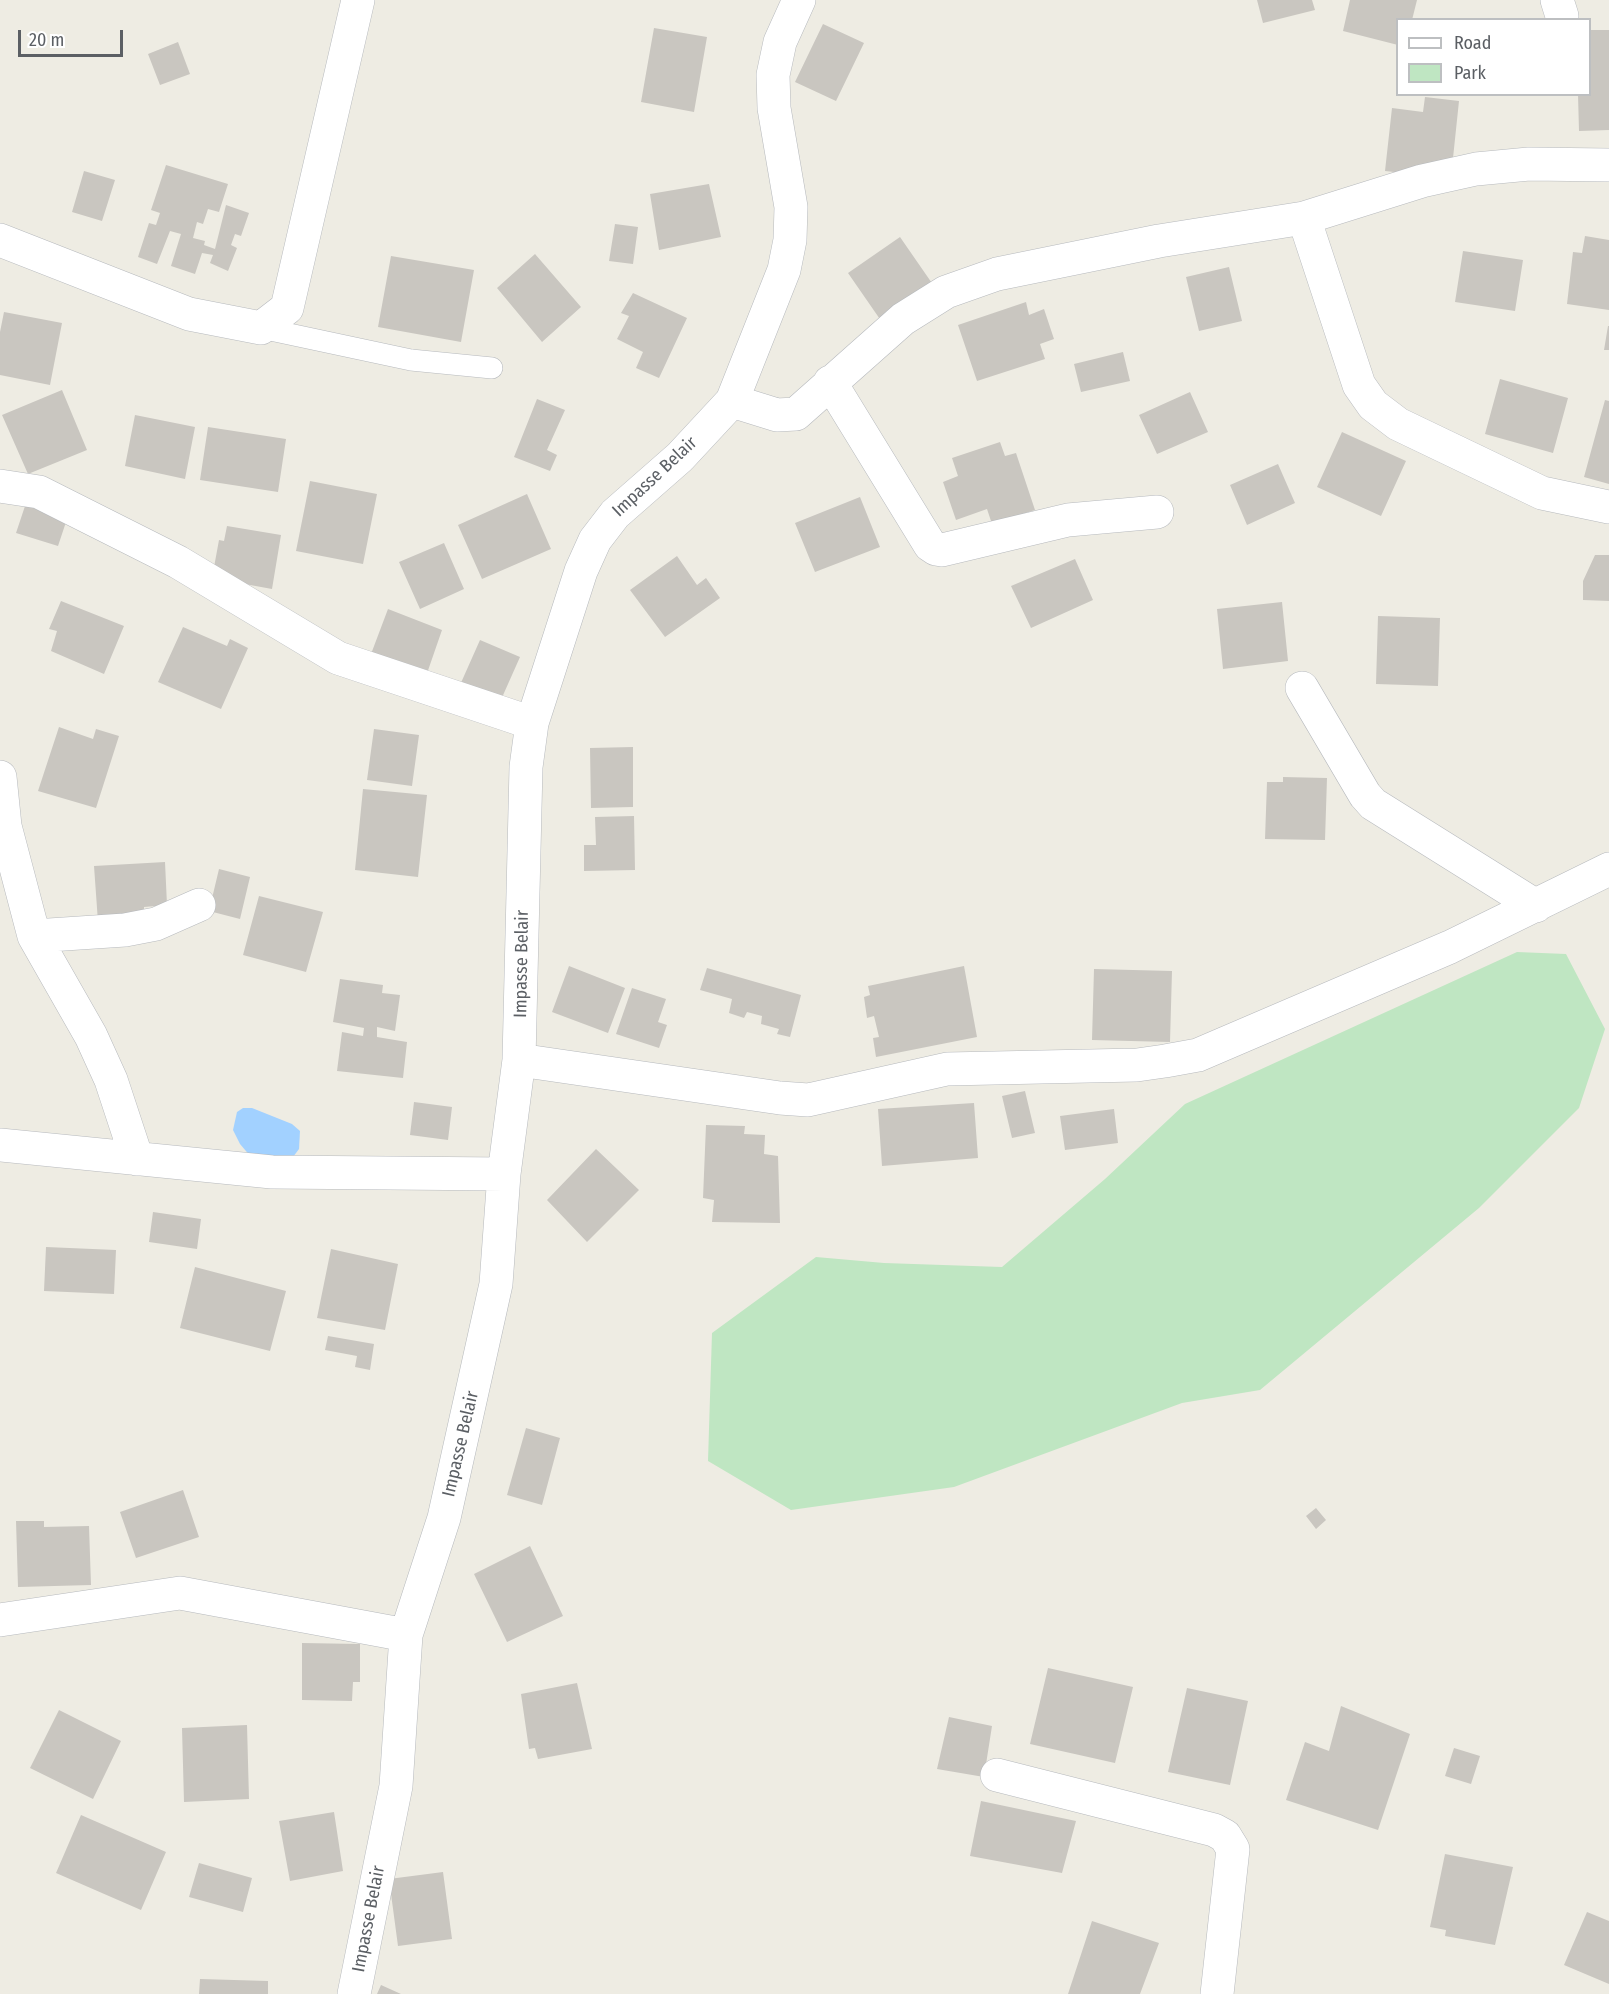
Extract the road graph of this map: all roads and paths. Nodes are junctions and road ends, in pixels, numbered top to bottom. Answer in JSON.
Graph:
{"nodes":[{"id":1,"x":358,"y":0,"type":"edge"},
{"id":2,"x":799,"y":0,"type":"edge"},
{"id":3,"x":1609,"y":165,"type":"edge"},
{"id":4,"x":1304,"y":218,"type":"junction"},
{"id":5,"x":0,"y":240,"type":"edge"},
{"id":6,"x":261,"y":328,"type":"junction"},
{"id":7,"x":492,"y":368,"type":"dead end"},
{"id":8,"x":830,"y":382,"type":"junction"},
{"id":9,"x":732,"y":401,"type":"junction"},
{"id":10,"x":0,"y":486,"type":"edge"},
{"id":11,"x":1609,"y":507,"type":"edge"},
{"id":12,"x":1157,"y":512,"type":"dead end"},
{"id":13,"x":1302,"y":688,"type":"dead end"},
{"id":14,"x":532,"y":723,"type":"junction"},
{"id":15,"x":0,"y":777,"type":"edge"},
{"id":16,"x":1609,"y":868,"type":"edge"},
{"id":17,"x":199,"y":905,"type":"dead end"},
{"id":18,"x":1536,"y":906,"type":"junction"},
{"id":19,"x":34,"y":936,"type":"junction"},
{"id":20,"x":519,"y":1060,"type":"junction"},
{"id":21,"x":0,"y":1145,"type":"edge"},
{"id":22,"x":136,"y":1159,"type":"junction"},
{"id":23,"x":504,"y":1174,"type":"junction"},
{"id":24,"x":0,"y":1620,"type":"edge"},
{"id":25,"x":406,"y":1635,"type":"junction"},
{"id":26,"x":997,"y":1775,"type":"dead end"},
{"id":27,"x":354,"y":1994,"type":"edge"},
{"id":28,"x":1217,"y":1994,"type":"edge"}],
"edges":[{"from":1,"to":6,"type":"street"},
{"from":2,"to":9,"type":"street","name":"Impasse Belair"},
{"from":3,"to":4,"type":"street"},
{"from":4,"to":8,"type":"street"},
{"from":4,"to":11,"type":"street"},
{"from":5,"to":6,"type":"street"},
{"from":6,"to":7,"type":"lane"},
{"from":8,"to":9,"type":"street"},
{"from":8,"to":12,"type":"street"},
{"from":9,"to":14,"type":"street","name":"Impasse Belair"},
{"from":10,"to":14,"type":"street"},
{"from":13,"to":18,"type":"street"},
{"from":14,"to":20,"type":"street","name":"Impasse Belair"},
{"from":15,"to":19,"type":"street"},
{"from":16,"to":18,"type":"street"},
{"from":17,"to":19,"type":"street"},
{"from":18,"to":20,"type":"street"},
{"from":19,"to":22,"type":"street"},
{"from":20,"to":23,"type":"street","name":"Impasse Belair"},
{"from":21,"to":22,"type":"street"},
{"from":22,"to":23,"type":"street"},
{"from":23,"to":25,"type":"street","name":"Impasse Belair"},
{"from":24,"to":25,"type":"street"},
{"from":25,"to":27,"type":"street","name":"Impasse Belair"},
{"from":26,"to":28,"type":"street"}]}
